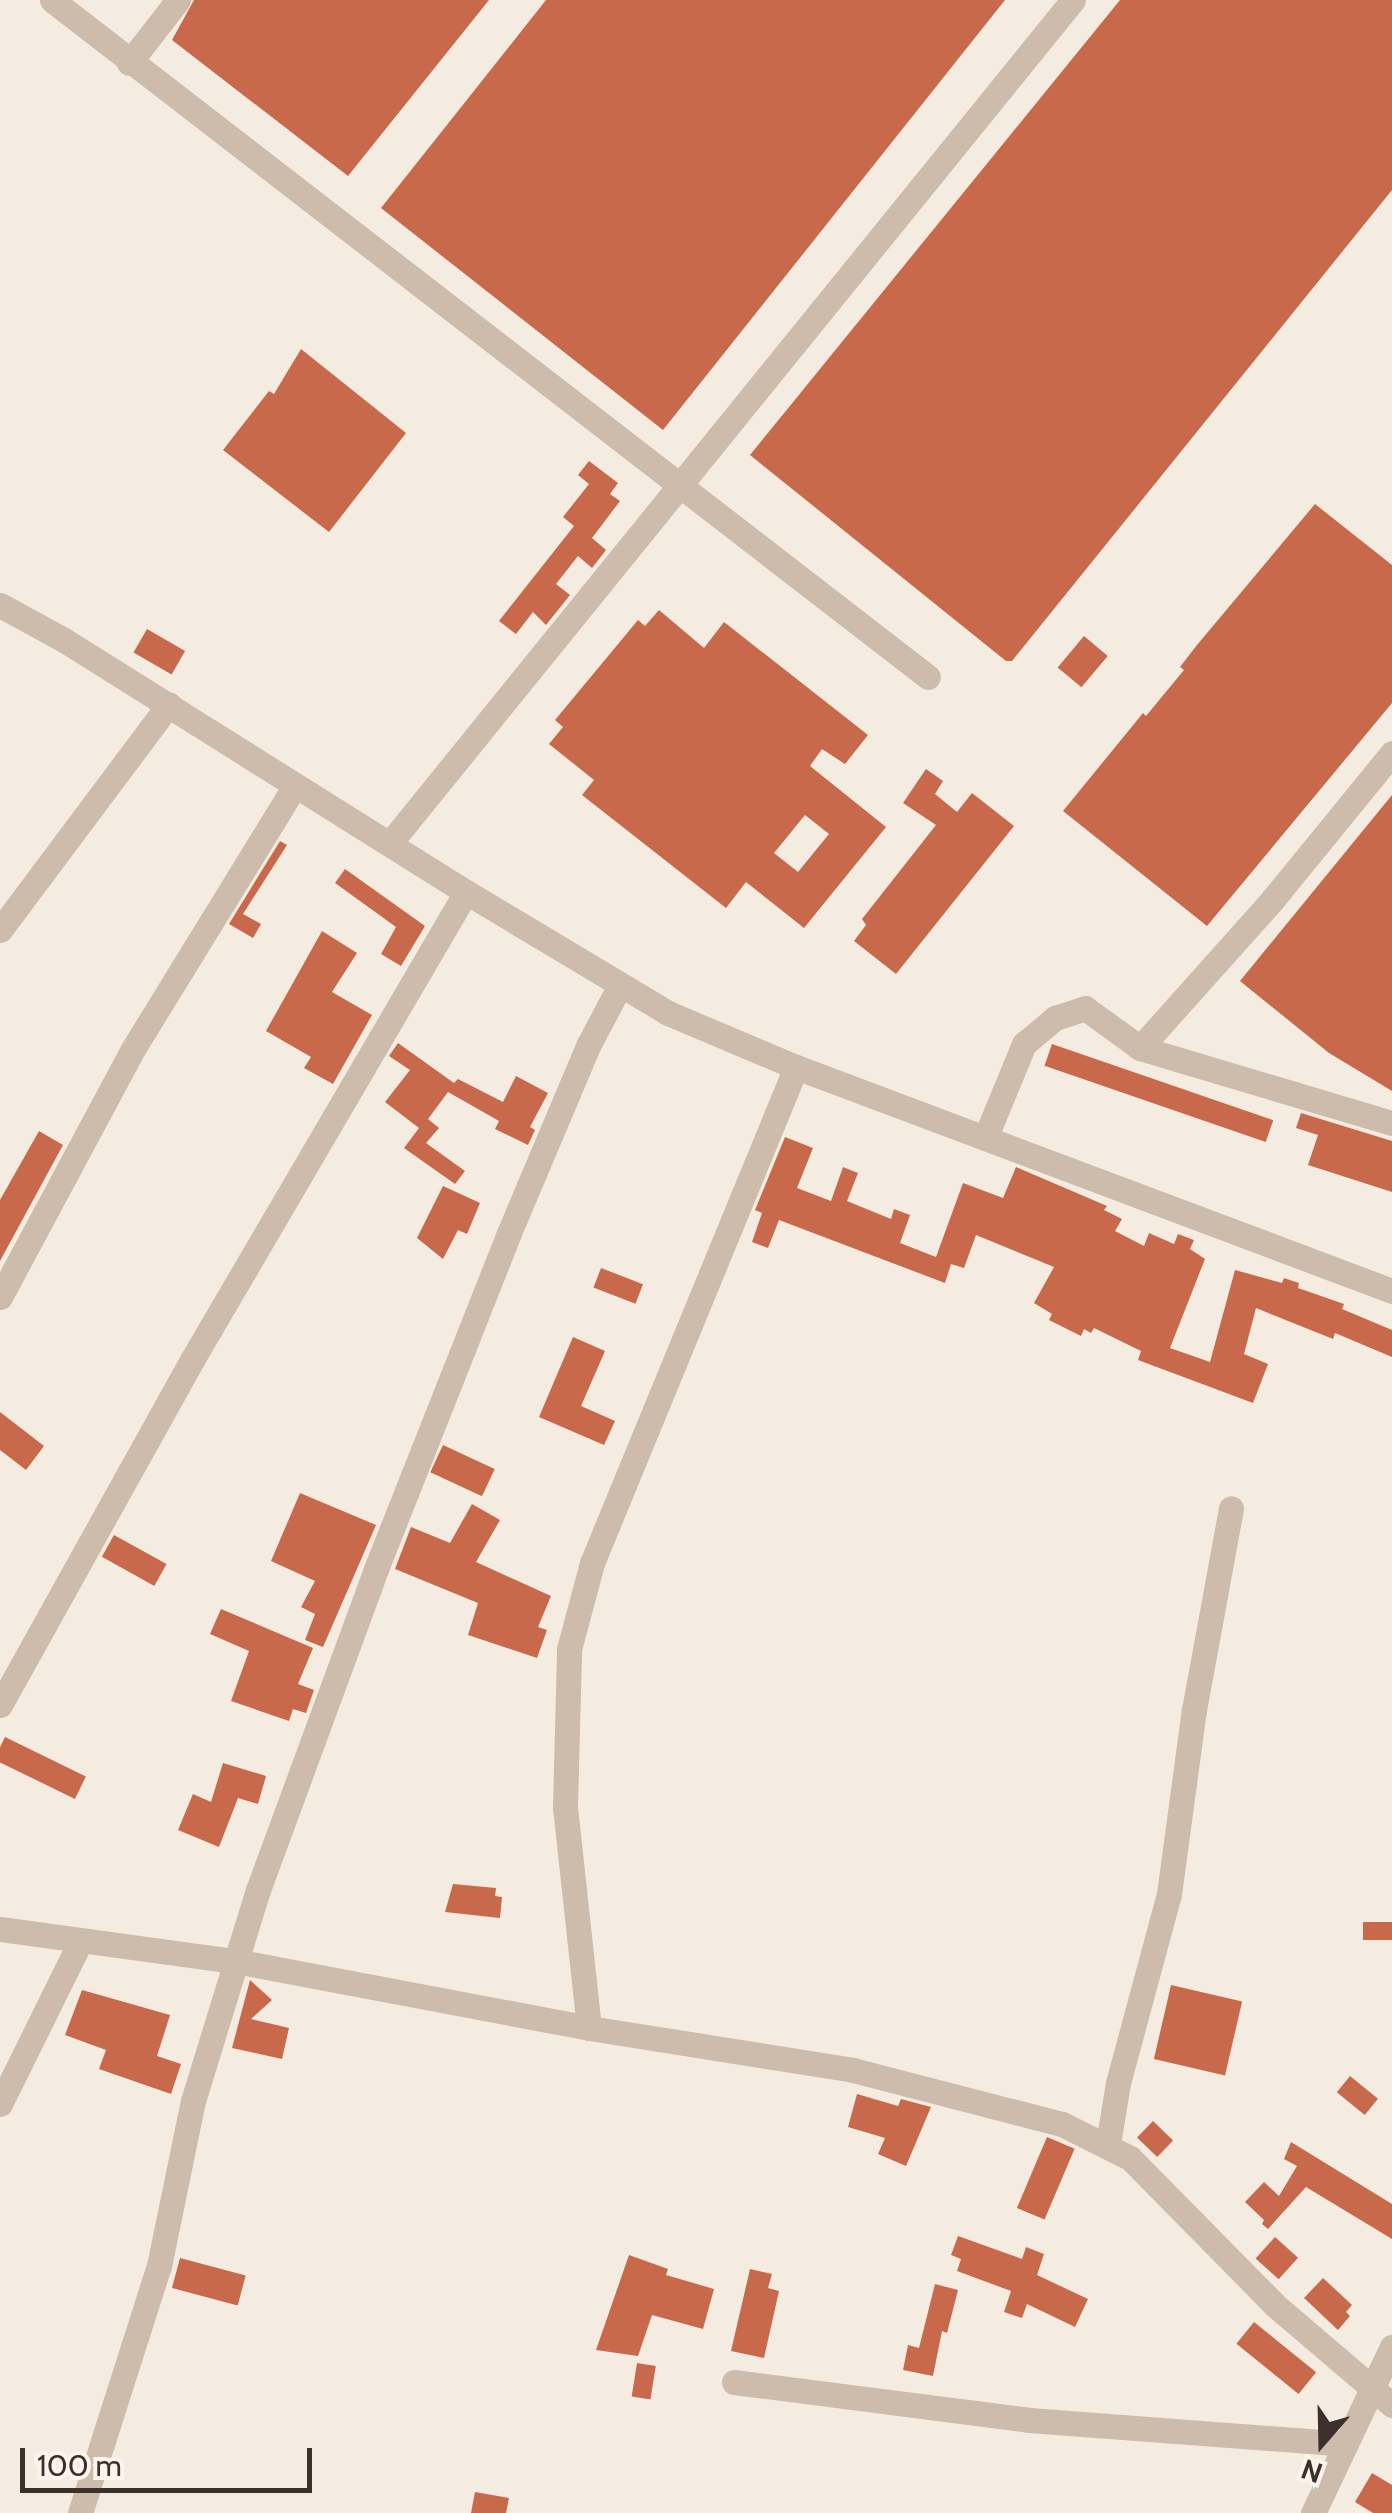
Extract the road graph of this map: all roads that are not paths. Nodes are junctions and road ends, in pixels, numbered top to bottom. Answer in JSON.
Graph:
{"nodes":[{"id":1,"x":52,"y":0,"type":"edge"},
{"id":2,"x":178,"y":0,"type":"edge"},
{"id":3,"x":1072,"y":0,"type":"edge"},
{"id":4,"x":129,"y":63,"type":"junction"},
{"id":5,"x":678,"y":487,"type":"junction"},
{"id":6,"x":0,"y":605,"type":"edge"},
{"id":7,"x":928,"y":677,"type":"dead end"},
{"id":8,"x":168,"y":704,"type":"junction"},
{"id":9,"x":1392,"y":752,"type":"edge"},
{"id":10,"x":295,"y":786,"type":"junction"},
{"id":11,"x":390,"y":843,"type":"junction"},
{"id":12,"x":466,"y":892,"type":"junction"},
{"id":13,"x":0,"y":930,"type":"edge"},
{"id":14,"x":619,"y":987,"type":"junction"},
{"id":15,"x":1140,"y":1048,"type":"junction"},
{"id":16,"x":796,"y":1067,"type":"junction"},
{"id":17,"x":1392,"y":1123,"type":"edge"},
{"id":18,"x":986,"y":1136,"type":"junction"},
{"id":19,"x":1392,"y":1290,"type":"edge"},
{"id":20,"x":0,"y":1296,"type":"edge"},
{"id":21,"x":1231,"y":1508,"type":"dead end"},
{"id":22,"x":0,"y":1704,"type":"edge"},
{"id":23,"x":0,"y":1930,"type":"edge"},
{"id":24,"x":80,"y":1942,"type":"junction"},
{"id":25,"x":235,"y":1961,"type":"junction"},
{"id":26,"x":589,"y":2028,"type":"junction"},
{"id":27,"x":0,"y":2104,"type":"edge"},
{"id":28,"x":1108,"y":2144,"type":"junction"},
{"id":29,"x":1392,"y":2346,"type":"edge"},
{"id":30,"x":734,"y":2382,"type":"dead end"},
{"id":31,"x":1369,"y":2387,"type":"junction"},
{"id":32,"x":1392,"y":2406,"type":"edge"},
{"id":33,"x":1344,"y":2444,"type":"junction"},
{"id":34,"x":80,"y":2513,"type":"edge"},
{"id":35,"x":1312,"y":2513,"type":"edge"}],
"edges":[{"from":1,"to":4,"type":"street"},
{"from":2,"to":4,"type":"street"},
{"from":3,"to":5,"type":"street"},
{"from":4,"to":5,"type":"street"},
{"from":5,"to":7,"type":"street"},
{"from":5,"to":11,"type":"street"},
{"from":6,"to":8,"type":"street"},
{"from":8,"to":10,"type":"street"},
{"from":8,"to":13,"type":"street"},
{"from":9,"to":15,"type":"street"},
{"from":10,"to":11,"type":"street"},
{"from":10,"to":20,"type":"street"},
{"from":11,"to":12,"type":"street"},
{"from":12,"to":14,"type":"street"},
{"from":12,"to":22,"type":"street"},
{"from":14,"to":16,"type":"street"},
{"from":14,"to":25,"type":"street"},
{"from":15,"to":17,"type":"street"},
{"from":15,"to":18,"type":"street"},
{"from":16,"to":18,"type":"street"},
{"from":16,"to":26,"type":"street"},
{"from":18,"to":19,"type":"street"},
{"from":21,"to":28,"type":"street"},
{"from":23,"to":24,"type":"street"},
{"from":24,"to":25,"type":"street"},
{"from":24,"to":27,"type":"street"},
{"from":25,"to":26,"type":"street"},
{"from":25,"to":34,"type":"street"},
{"from":26,"to":28,"type":"street"},
{"from":28,"to":31,"type":"street"},
{"from":29,"to":31,"type":"street"},
{"from":30,"to":33,"type":"street"},
{"from":31,"to":32,"type":"street"},
{"from":31,"to":33,"type":"street"},
{"from":33,"to":35,"type":"street"}]}
